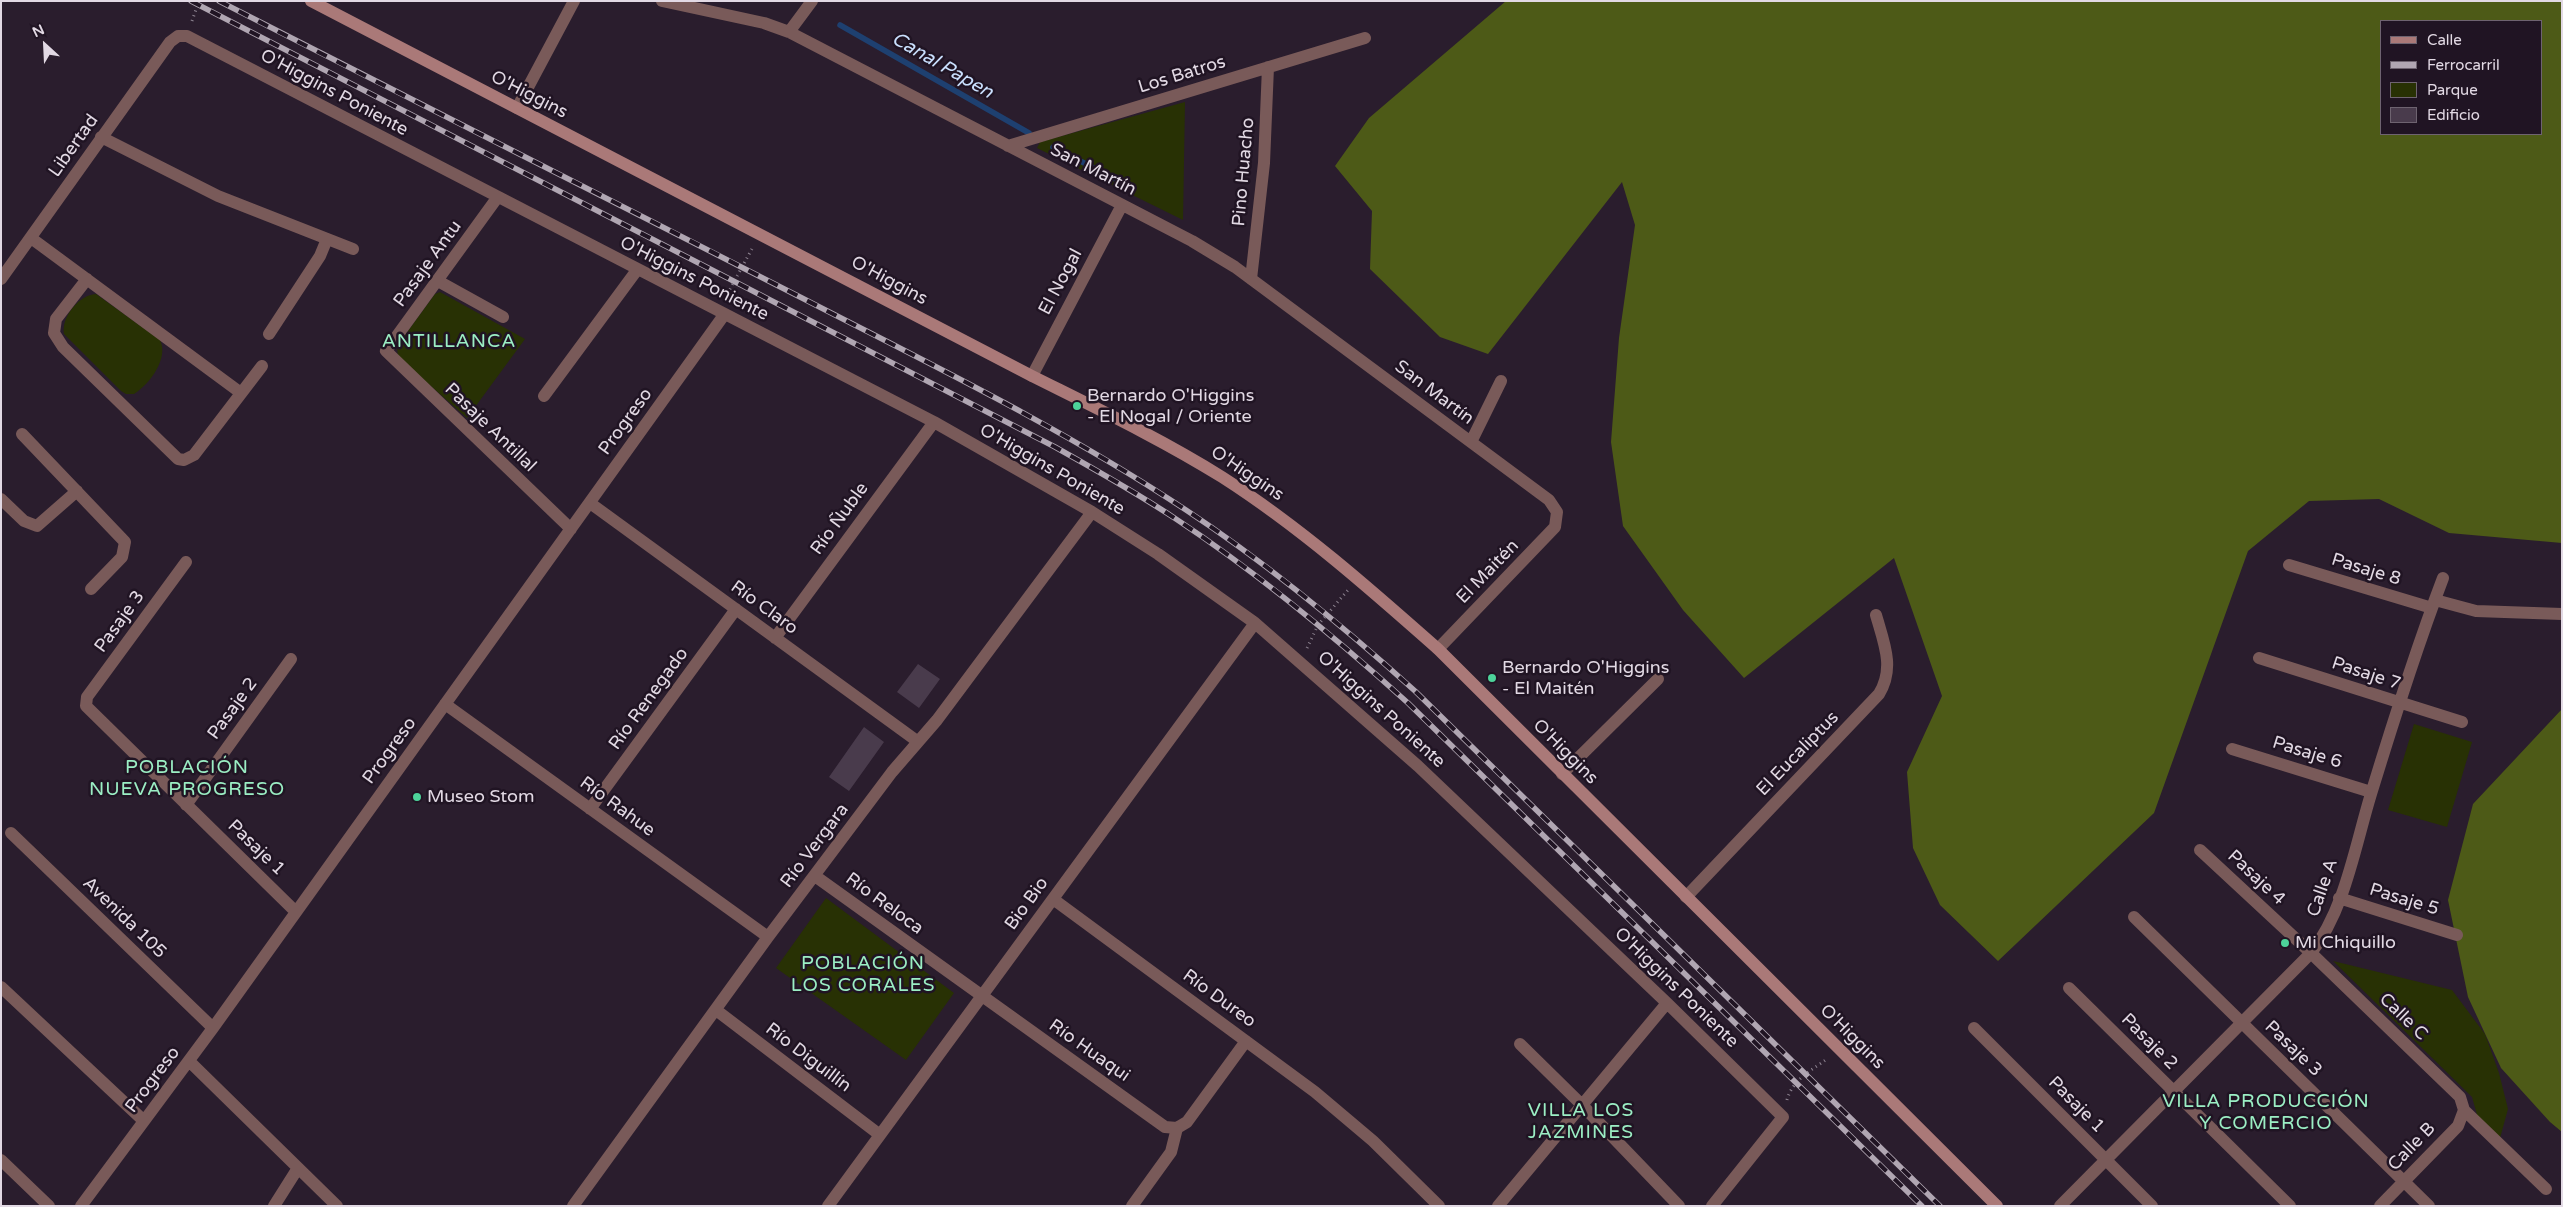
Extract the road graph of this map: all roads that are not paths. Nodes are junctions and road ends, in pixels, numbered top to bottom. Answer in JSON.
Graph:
{"nodes":[{"id":1,"x":311,"y":1,"type":"edge"},
{"id":2,"x":574,"y":1,"type":"edge"},
{"id":3,"x":662,"y":1,"type":"edge"},
{"id":4,"x":812,"y":1,"type":"edge"},
{"id":5,"x":789,"y":32,"type":"junction"},
{"id":6,"x":182,"y":36,"type":"joint"},
{"id":7,"x":1365,"y":38,"type":"dead end"},
{"id":8,"x":1268,"y":67,"type":"junction"},
{"id":9,"x":517,"y":108,"type":"junction"},
{"id":10,"x":102,"y":137,"type":"junction"},
{"id":11,"x":1008,"y":146,"type":"junction"},
{"id":12,"x":497,"y":198,"type":"junction"},
{"id":13,"x":1122,"y":205,"type":"junction"},
{"id":14,"x":31,"y":238,"type":"junction"},
{"id":15,"x":327,"y":239,"type":"junction"},
{"id":16,"x":353,"y":249,"type":"dead end"},
{"id":17,"x":637,"y":270,"type":"junction"},
{"id":18,"x":87,"y":279,"type":"junction"},
{"id":19,"x":1251,"y":279,"type":"junction"},
{"id":20,"x":1,"y":280,"type":"edge"},
{"id":21,"x":438,"y":281,"type":"junction"},
{"id":22,"x":724,"y":315,"type":"junction"},
{"id":23,"x":503,"y":317,"type":"dead end"},
{"id":24,"x":269,"y":334,"type":"dead end"},
{"id":25,"x":386,"y":351,"type":"joint"},
{"id":26,"x":262,"y":366,"type":"dead end"},
{"id":27,"x":1032,"y":376,"type":"junction"},
{"id":28,"x":1501,"y":381,"type":"dead end"},
{"id":29,"x":241,"y":393,"type":"junction"},
{"id":30,"x":544,"y":396,"type":"dead end"},
{"id":31,"x":934,"y":422,"type":"junction"},
{"id":32,"x":22,"y":434,"type":"dead end"},
{"id":33,"x":1471,"y":442,"type":"junction"},
{"id":34,"x":76,"y":490,"type":"junction"},
{"id":35,"x":1,"y":499,"type":"edge"},
{"id":36,"x":590,"y":502,"type":"junction"},
{"id":37,"x":1092,"y":512,"type":"junction"},
{"id":38,"x":1558,"y":517,"type":"joint"},
{"id":39,"x":570,"y":529,"type":"junction"},
{"id":40,"x":186,"y":562,"type":"dead end"},
{"id":41,"x":2289,"y":565,"type":"dead end"},
{"id":42,"x":2443,"y":578,"type":"dead end"},
{"id":43,"x":91,"y":588,"type":"dead end"},
{"id":44,"x":2433,"y":604,"type":"junction"},
{"id":45,"x":736,"y":609,"type":"junction"},
{"id":46,"x":2562,"y":614,"type":"edge"},
{"id":47,"x":1876,"y":615,"type":"dead end"},
{"id":48,"x":1255,"y":623,"type":"junction"},
{"id":49,"x":775,"y":638,"type":"junction"},
{"id":50,"x":1438,"y":649,"type":"junction"},
{"id":51,"x":2259,"y":658,"type":"dead end"},
{"id":52,"x":292,"y":659,"type":"dead end"},
{"id":53,"x":1658,"y":679,"type":"dead end"},
{"id":54,"x":86,"y":703,"type":"joint"},
{"id":55,"x":2400,"y":703,"type":"junction"},
{"id":56,"x":445,"y":704,"type":"junction"},
{"id":57,"x":2462,"y":722,"type":"dead end"},
{"id":58,"x":917,"y":741,"type":"junction"},
{"id":59,"x":2232,"y":749,"type":"dead end"},
{"id":60,"x":1562,"y":774,"type":"junction"},
{"id":61,"x":2371,"y":792,"type":"junction"},
{"id":62,"x":186,"y":804,"type":"junction"},
{"id":63,"x":590,"y":809,"type":"junction"},
{"id":64,"x":11,"y":833,"type":"dead end"},
{"id":65,"x":2200,"y":850,"type":"dead end"},
{"id":66,"x":814,"y":876,"type":"junction"},
{"id":67,"x":1686,"y":897,"type":"junction"},
{"id":68,"x":2340,"y":898,"type":"junction"},
{"id":69,"x":1053,"y":899,"type":"junction"},
{"id":70,"x":296,"y":912,"type":"junction"},
{"id":71,"x":2134,"y":917,"type":"dead end"},
{"id":72,"x":2457,"y":935,"type":"dead end"},
{"id":73,"x":768,"y":937,"type":"junction"},
{"id":74,"x":2311,"y":952,"type":"junction"},
{"id":75,"x":1,"y":987,"type":"edge"},
{"id":76,"x":2069,"y":988,"type":"dead end"},
{"id":77,"x":982,"y":996,"type":"junction"},
{"id":78,"x":1667,"y":1002,"type":"junction"},
{"id":79,"x":716,"y":1010,"type":"junction"},
{"id":80,"x":2241,"y":1023,"type":"junction"},
{"id":81,"x":213,"y":1028,"type":"junction"},
{"id":82,"x":1974,"y":1028,"type":"dead end"},
{"id":83,"x":1246,"y":1041,"type":"junction"},
{"id":84,"x":1520,"y":1044,"type":"dead end"},
{"id":85,"x":189,"y":1061,"type":"junction"},
{"id":86,"x":2174,"y":1091,"type":"junction"},
{"id":87,"x":1582,"y":1105,"type":"junction"},
{"id":88,"x":2464,"y":1110,"type":"junction"},
{"id":89,"x":144,"y":1121,"type":"junction"},
{"id":90,"x":1177,"y":1128,"type":"junction"},
{"id":91,"x":880,"y":1135,"type":"junction"},
{"id":92,"x":1,"y":1160,"type":"edge"},
{"id":93,"x":2106,"y":1160,"type":"junction"},
{"id":94,"x":298,"y":1168,"type":"junction"},
{"id":95,"x":2404,"y":1181,"type":"junction"},
{"id":96,"x":2546,"y":1189,"type":"dead end"},
{"id":97,"x":49,"y":1206,"type":"edge"},
{"id":98,"x":81,"y":1206,"type":"edge"},
{"id":99,"x":274,"y":1206,"type":"edge"},
{"id":100,"x":336,"y":1206,"type":"edge"},
{"id":101,"x":573,"y":1206,"type":"edge"},
{"id":102,"x":828,"y":1206,"type":"edge"},
{"id":103,"x":1132,"y":1206,"type":"edge"},
{"id":104,"x":1439,"y":1206,"type":"edge"},
{"id":105,"x":1498,"y":1206,"type":"edge"},
{"id":106,"x":1679,"y":1206,"type":"edge"},
{"id":107,"x":1712,"y":1206,"type":"edge"},
{"id":108,"x":1997,"y":1206,"type":"edge"},
{"id":109,"x":2060,"y":1206,"type":"edge"},
{"id":110,"x":2152,"y":1206,"type":"edge"},
{"id":111,"x":2290,"y":1206,"type":"edge"},
{"id":112,"x":2380,"y":1206,"type":"edge"},
{"id":113,"x":2429,"y":1206,"type":"edge"}],
"edges":[{"from":1,"to":9,"type":"street","name":"O'Higgins"},
{"from":2,"to":9,"type":"street"},
{"from":3,"to":5,"type":"street","name":"San Martín"},
{"from":4,"to":5,"type":"street"},
{"from":5,"to":11,"type":"street","name":"San Martín"},
{"from":6,"to":10,"type":"street","name":"Libertad"},
{"from":6,"to":12,"type":"street","name":"O'Higgins Poniente"},
{"from":7,"to":8,"type":"street","name":"Los Batros"},
{"from":8,"to":11,"type":"street","name":"Los Batros"},
{"from":8,"to":19,"type":"street","name":"Pino Huacho"},
{"from":9,"to":27,"type":"street","name":"O'Higgins"},
{"from":10,"to":14,"type":"street","name":"Libertad"},
{"from":10,"to":15,"type":"street"},
{"from":11,"to":13,"type":"street","name":"San Martín"},
{"from":12,"to":17,"type":"street","name":"O'Higgins Poniente"},
{"from":12,"to":21,"type":"street","name":"Pasaje Antu"},
{"from":13,"to":19,"type":"street","name":"San Martín"},
{"from":13,"to":27,"type":"street","name":"El Nogal"},
{"from":14,"to":18,"type":"street"},
{"from":14,"to":20,"type":"street","name":"Libertad"},
{"from":15,"to":16,"type":"street"},
{"from":15,"to":24,"type":"street"},
{"from":17,"to":22,"type":"street","name":"O'Higgins Poniente"},
{"from":17,"to":30,"type":"street"},
{"from":18,"to":29,"type":"street"},
{"from":18,"to":29,"type":"street"},
{"from":19,"to":33,"type":"street","name":"San Martín"},
{"from":21,"to":23,"type":"street"},
{"from":21,"to":25,"type":"street","name":"Pasaje Antu"},
{"from":22,"to":31,"type":"street","name":"O'Higgins Poniente"},
{"from":22,"to":36,"type":"street","name":"Progreso"},
{"from":25,"to":39,"type":"street","name":"Pasaje Antillal"},
{"from":26,"to":29,"type":"street"},
{"from":27,"to":50,"type":"street","name":"O'Higgins"},
{"from":28,"to":33,"type":"street","name":"San Martín"},
{"from":31,"to":37,"type":"street","name":"O'Higgins Poniente"},
{"from":31,"to":49,"type":"street","name":"Río Ñuble"},
{"from":32,"to":34,"type":"street"},
{"from":33,"to":38,"type":"street","name":"San Martín"},
{"from":34,"to":35,"type":"street"},
{"from":34,"to":43,"type":"street"},
{"from":36,"to":39,"type":"street","name":"Progreso"},
{"from":36,"to":45,"type":"street","name":"Río Claro"},
{"from":37,"to":48,"type":"street","name":"O'Higgins Poniente"},
{"from":37,"to":58,"type":"street","name":"Río Vergara"},
{"from":38,"to":50,"type":"street","name":"El Maitén"},
{"from":39,"to":56,"type":"street","name":"Progreso"},
{"from":40,"to":54,"type":"street","name":"Pasaje 3"},
{"from":41,"to":44,"type":"street","name":"Pasaje 8"},
{"from":42,"to":44,"type":"street","name":"Calle A"},
{"from":44,"to":46,"type":"street","name":"Pasaje 8"},
{"from":44,"to":55,"type":"street","name":"Calle A"},
{"from":45,"to":49,"type":"street","name":"Río Claro"},
{"from":45,"to":63,"type":"street","name":"Río Renegado"},
{"from":47,"to":67,"type":"street","name":"El Eucaliptus"},
{"from":48,"to":69,"type":"street","name":"Bio Bio"},
{"from":48,"to":78,"type":"street","name":"O'Higgins Poniente"},
{"from":49,"to":58,"type":"street","name":"Río Claro"},
{"from":50,"to":60,"type":"street","name":"O'Higgins"},
{"from":51,"to":55,"type":"street","name":"Pasaje 7"},
{"from":52,"to":62,"type":"street","name":"Pasaje 2"},
{"from":53,"to":60,"type":"street"},
{"from":54,"to":62,"type":"street","name":"Pasaje 1"},
{"from":55,"to":57,"type":"street","name":"Pasaje 7"},
{"from":55,"to":61,"type":"street","name":"Calle A"},
{"from":56,"to":63,"type":"street","name":"Río Rahue"},
{"from":56,"to":70,"type":"street","name":"Progreso"},
{"from":58,"to":66,"type":"street","name":"Río Vergara"},
{"from":59,"to":61,"type":"street","name":"Pasaje 6"},
{"from":60,"to":67,"type":"street","name":"O'Higgins"},
{"from":61,"to":68,"type":"street","name":"Calle A"},
{"from":62,"to":70,"type":"street","name":"Pasaje 1"},
{"from":63,"to":73,"type":"street","name":"Río Rahue"},
{"from":64,"to":81,"type":"street","name":"Avenida 105"},
{"from":65,"to":74,"type":"street","name":"Pasaje 4"},
{"from":66,"to":73,"type":"street","name":"Río Vergara"},
{"from":66,"to":77,"type":"street","name":"Río Reloca"},
{"from":67,"to":108,"type":"street","name":"O'Higgins"},
{"from":68,"to":72,"type":"street","name":"Pasaje 5"},
{"from":68,"to":74,"type":"street","name":"Calle A"},
{"from":69,"to":77,"type":"street","name":"Bio Bio"},
{"from":69,"to":83,"type":"street","name":"Río Dureo"},
{"from":70,"to":81,"type":"street","name":"Progreso"},
{"from":71,"to":80,"type":"street","name":"Pasaje 3"},
{"from":73,"to":79,"type":"street","name":"Río Vergara"},
{"from":74,"to":80,"type":"street","name":"Calle A"},
{"from":74,"to":88,"type":"street","name":"Calle C"},
{"from":75,"to":89,"type":"street"},
{"from":76,"to":86,"type":"street","name":"Pasaje 2"},
{"from":77,"to":90,"type":"street","name":"Río Huaqui"},
{"from":77,"to":91,"type":"street","name":"Bio Bio"},
{"from":78,"to":87,"type":"street"},
{"from":78,"to":107,"type":"street","name":"O'Higgins Poniente"},
{"from":79,"to":91,"type":"street","name":"Río Diguillín"},
{"from":79,"to":101,"type":"street","name":"Río Vergara"},
{"from":80,"to":86,"type":"street","name":"Calle A"},
{"from":80,"to":95,"type":"street","name":"Pasaje 3"},
{"from":81,"to":85,"type":"street","name":"Progreso"},
{"from":82,"to":93,"type":"street","name":"Pasaje 1"},
{"from":83,"to":90,"type":"street"},
{"from":83,"to":104,"type":"street","name":"Río Dureo"},
{"from":84,"to":87,"type":"street"},
{"from":85,"to":89,"type":"street","name":"Progreso"},
{"from":85,"to":94,"type":"street"},
{"from":86,"to":93,"type":"street","name":"Calle A"},
{"from":86,"to":111,"type":"street","name":"Pasaje 2"},
{"from":87,"to":105,"type":"street"},
{"from":87,"to":106,"type":"street"},
{"from":88,"to":95,"type":"street","name":"Calle B"},
{"from":88,"to":96,"type":"street"},
{"from":89,"to":98,"type":"street","name":"Progreso"},
{"from":90,"to":103,"type":"street"},
{"from":91,"to":102,"type":"street","name":"Bio Bio"},
{"from":92,"to":97,"type":"street"},
{"from":93,"to":109,"type":"street","name":"Calle A"},
{"from":93,"to":110,"type":"street","name":"Pasaje 1"},
{"from":94,"to":99,"type":"street"},
{"from":94,"to":100,"type":"street"},
{"from":95,"to":112,"type":"street","name":"Calle B"},
{"from":95,"to":113,"type":"street","name":"Pasaje 3"}]}
